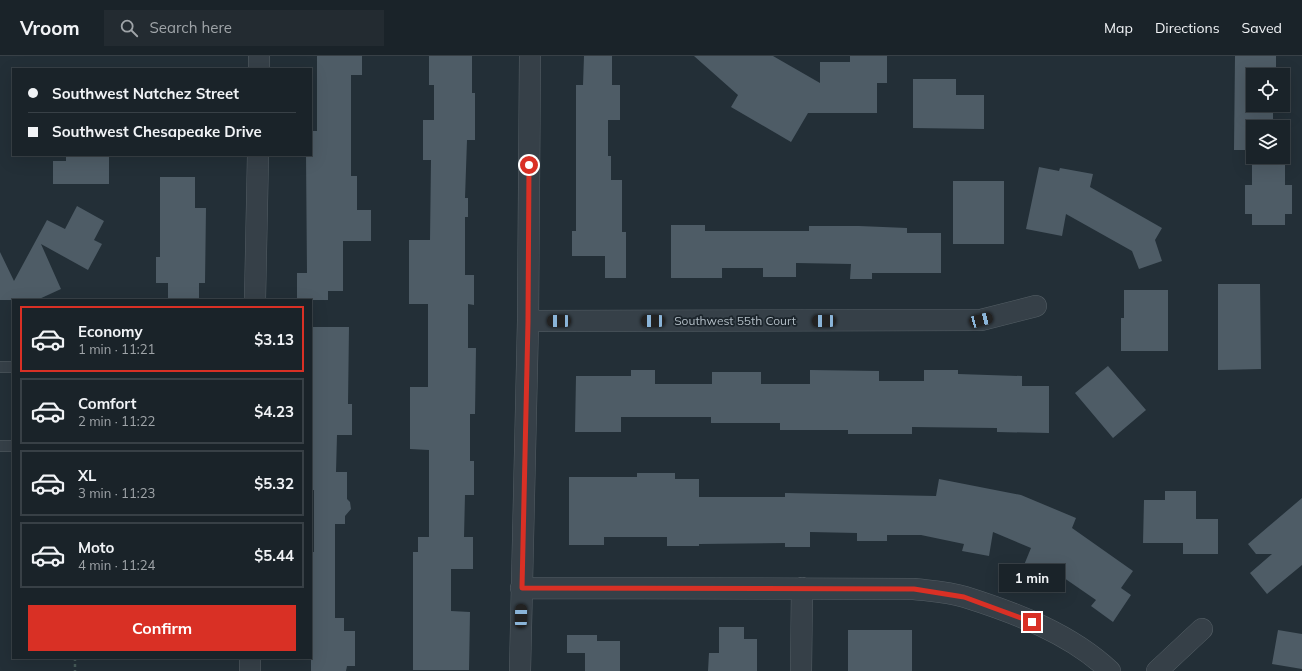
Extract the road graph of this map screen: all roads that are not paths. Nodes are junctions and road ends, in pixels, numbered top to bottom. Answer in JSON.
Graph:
{"nodes":[{"id":1,"x":259,"y":56,"type":"edge"},
{"id":2,"x":530,"y":56,"type":"edge"},
{"id":3,"x":259,"y":68,"type":"edge"},
{"id":4,"x":258,"y":156,"type":"edge"},
{"id":5,"x":255,"y":299,"type":"edge"},
{"id":6,"x":1036,"y":306,"type":"dead end"},
{"id":7,"x":528,"y":321,"type":"junction"},
{"id":8,"x":0,"y":367,"type":"edge"},
{"id":9,"x":12,"y":367,"type":"edge"},
{"id":10,"x":0,"y":446,"type":"edge"},
{"id":11,"x":12,"y":446,"type":"edge"},
{"id":12,"x":522,"y":588,"type":"junction"},
{"id":13,"x":802,"y":588,"type":"junction"},
{"id":14,"x":1202,"y":629,"type":"dead end"},
{"id":15,"x":250,"y":659,"type":"edge"},
{"id":16,"x":250,"y":671,"type":"edge"},
{"id":17,"x":520,"y":671,"type":"edge"},
{"id":18,"x":801,"y":671,"type":"edge"},
{"id":19,"x":1110,"y":671,"type":"edge"},
{"id":20,"x":1157,"y":671,"type":"edge"}],
"edges":[{"from":1,"to":3,"type":"street"},
{"from":2,"to":7,"type":"street"},
{"from":4,"to":5,"type":"street"},
{"from":6,"to":7,"type":"street","name":"Southwest 55th Court"},
{"from":7,"to":12,"type":"street"},
{"from":8,"to":9,"type":"lane"},
{"from":10,"to":11,"type":"lane"},
{"from":12,"to":13,"type":"street"},
{"from":12,"to":17,"type":"street"},
{"from":13,"to":18,"type":"street"},
{"from":13,"to":19,"type":"street"},
{"from":14,"to":20,"type":"street"},
{"from":15,"to":16,"type":"street"}]}
